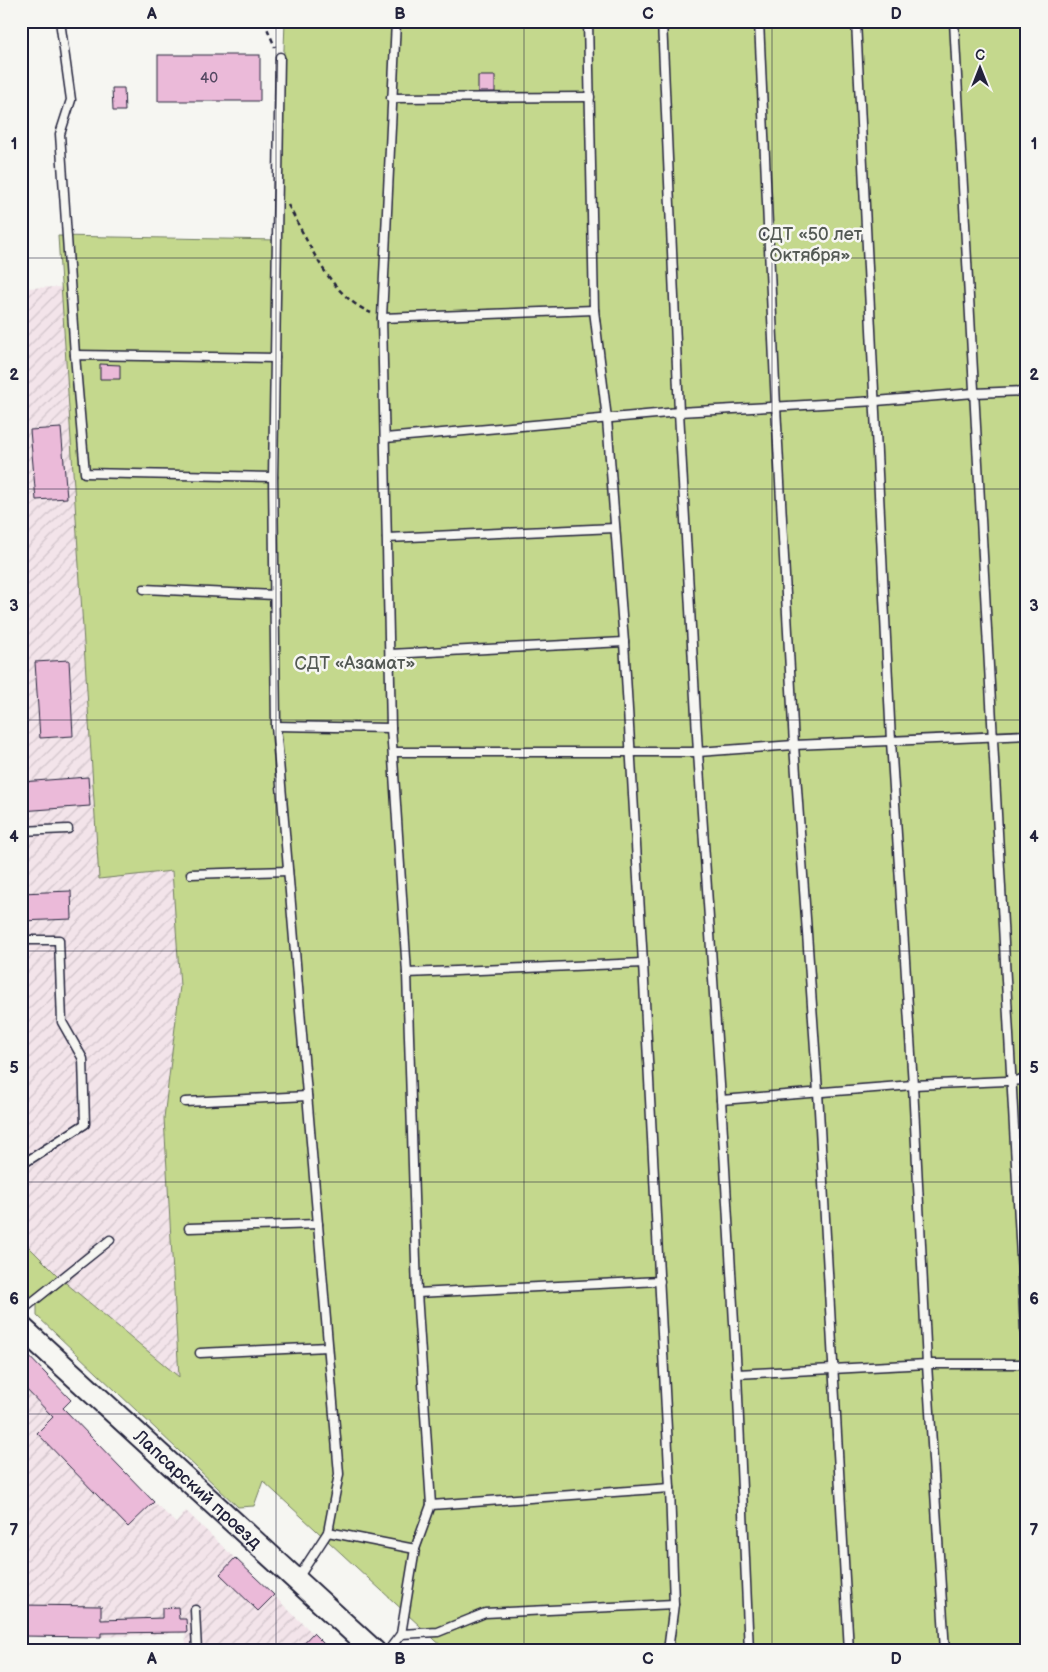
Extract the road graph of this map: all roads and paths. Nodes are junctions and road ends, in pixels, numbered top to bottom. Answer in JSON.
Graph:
{"nodes":[{"id":1,"x":60,"y":21,"type":"edge"},
{"id":2,"x":264,"y":21,"type":"edge"},
{"id":3,"x":396,"y":21,"type":"edge"},
{"id":4,"x":588,"y":21,"type":"edge"},
{"id":5,"x":662,"y":21,"type":"edge"},
{"id":6,"x":759,"y":21,"type":"edge"},
{"id":7,"x":856,"y":21,"type":"edge"},
{"id":8,"x":954,"y":21,"type":"edge"},
{"id":9,"x":280,"y":57,"type":"joint"},
{"id":10,"x":590,"y":97,"type":"junction"},
{"id":11,"x":391,"y":98,"type":"junction"},
{"id":12,"x":278,"y":186,"type":"junction"},
{"id":13,"x":594,"y":310,"type":"junction"},
{"id":14,"x":382,"y":318,"type":"junction"},
{"id":15,"x":75,"y":355,"type":"junction"},
{"id":16,"x":275,"y":358,"type":"junction"},
{"id":17,"x":1027,"y":391,"type":"edge"},
{"id":18,"x":974,"y":393,"type":"junction"},
{"id":19,"x":876,"y":402,"type":"junction"},
{"id":20,"x":776,"y":407,"type":"junction"},
{"id":21,"x":679,"y":412,"type":"junction"},
{"id":22,"x":607,"y":419,"type":"junction"},
{"id":23,"x":385,"y":438,"type":"junction"},
{"id":24,"x":273,"y":477,"type":"junction"},
{"id":25,"x":615,"y":528,"type":"junction"},
{"id":26,"x":387,"y":538,"type":"junction"},
{"id":27,"x":144,"y":589,"type":"dead end"},
{"id":28,"x":274,"y":594,"type":"junction"},
{"id":29,"x":624,"y":642,"type":"junction"},
{"id":30,"x":390,"y":654,"type":"junction"},
{"id":31,"x":276,"y":726,"type":"junction"},
{"id":32,"x":391,"y":728,"type":"junction"},
{"id":33,"x":1027,"y":735,"type":"edge"},
{"id":34,"x":993,"y":737,"type":"junction"},
{"id":35,"x":891,"y":741,"type":"junction"},
{"id":36,"x":794,"y":745,"type":"junction"},
{"id":37,"x":21,"y":748,"type":"edge"},
{"id":38,"x":630,"y":751,"type":"junction"},
{"id":39,"x":394,"y":752,"type":"junction"},
{"id":40,"x":698,"y":752,"type":"junction"},
{"id":41,"x":21,"y":753,"type":"edge"},
{"id":42,"x":68,"y":828,"type":"dead end"},
{"id":43,"x":21,"y":831,"type":"edge"},
{"id":44,"x":288,"y":871,"type":"junction"},
{"id":45,"x":191,"y":874,"type":"dead end"},
{"id":46,"x":21,"y":940,"type":"edge"},
{"id":47,"x":643,"y":963,"type":"junction"},
{"id":48,"x":407,"y":973,"type":"junction"},
{"id":49,"x":1027,"y":1080,"type":"edge"},
{"id":50,"x":1010,"y":1081,"type":"junction"},
{"id":51,"x":913,"y":1085,"type":"junction"},
{"id":52,"x":818,"y":1092,"type":"junction"},
{"id":53,"x":307,"y":1096,"type":"junction"},
{"id":54,"x":722,"y":1100,"type":"junction"},
{"id":55,"x":185,"y":1102,"type":"dead end"},
{"id":56,"x":21,"y":1165,"type":"edge"},
{"id":57,"x":318,"y":1224,"type":"junction"},
{"id":58,"x":189,"y":1228,"type":"dead end"},
{"id":59,"x":110,"y":1240,"type":"dead end"},
{"id":60,"x":660,"y":1281,"type":"junction"},
{"id":61,"x":417,"y":1293,"type":"junction"},
{"id":62,"x":21,"y":1311,"type":"edge"},
{"id":63,"x":21,"y":1327,"type":"edge"},
{"id":64,"x":328,"y":1347,"type":"junction"},
{"id":65,"x":200,"y":1353,"type":"dead end"},
{"id":66,"x":928,"y":1364,"type":"junction"},
{"id":67,"x":1027,"y":1366,"type":"edge"},
{"id":68,"x":834,"y":1369,"type":"junction"},
{"id":69,"x":737,"y":1374,"type":"junction"},
{"id":70,"x":670,"y":1488,"type":"junction"},
{"id":71,"x":431,"y":1505,"type":"junction"},
{"id":72,"x":328,"y":1532,"type":"junction"},
{"id":73,"x":415,"y":1549,"type":"junction"},
{"id":74,"x":297,"y":1580,"type":"junction"},
{"id":75,"x":674,"y":1604,"type":"junction"},
{"id":76,"x":195,"y":1610,"type":"dead end"},
{"id":77,"x":400,"y":1634,"type":"junction"},
{"id":78,"x":197,"y":1651,"type":"edge"},
{"id":79,"x":374,"y":1651,"type":"edge"},
{"id":80,"x":388,"y":1651,"type":"edge"},
{"id":81,"x":668,"y":1651,"type":"edge"},
{"id":82,"x":749,"y":1651,"type":"edge"},
{"id":83,"x":849,"y":1651,"type":"edge"},
{"id":84,"x":945,"y":1651,"type":"edge"}],
"edges":[{"from":1,"to":15,"type":"lane"},
{"from":2,"to":9,"type":"path"},
{"from":3,"to":11,"type":"lane"},
{"from":4,"to":10,"type":"lane"},
{"from":5,"to":21,"type":"lane"},
{"from":6,"to":20,"type":"lane"},
{"from":7,"to":19,"type":"lane"},
{"from":8,"to":18,"type":"lane"},
{"from":9,"to":12,"type":"lane"},
{"from":10,"to":11,"type":"lane"},
{"from":10,"to":13,"type":"lane"},
{"from":11,"to":14,"type":"lane"},
{"from":12,"to":14,"type":"path"},
{"from":12,"to":16,"type":"lane"},
{"from":13,"to":14,"type":"lane"},
{"from":13,"to":22,"type":"lane"},
{"from":14,"to":23,"type":"lane"},
{"from":15,"to":16,"type":"lane"},
{"from":15,"to":24,"type":"lane"},
{"from":16,"to":24,"type":"lane"},
{"from":17,"to":18,"type":"lane"},
{"from":18,"to":19,"type":"lane"},
{"from":18,"to":34,"type":"lane"},
{"from":19,"to":20,"type":"lane"},
{"from":19,"to":35,"type":"lane"},
{"from":20,"to":21,"type":"lane"},
{"from":20,"to":36,"type":"lane"},
{"from":21,"to":22,"type":"lane"},
{"from":21,"to":40,"type":"lane"},
{"from":22,"to":23,"type":"lane"},
{"from":22,"to":25,"type":"lane"},
{"from":23,"to":26,"type":"lane"},
{"from":24,"to":28,"type":"lane"},
{"from":25,"to":26,"type":"lane"},
{"from":25,"to":29,"type":"lane"},
{"from":26,"to":30,"type":"lane"},
{"from":27,"to":28,"type":"lane"},
{"from":28,"to":31,"type":"lane"},
{"from":29,"to":30,"type":"lane"},
{"from":29,"to":38,"type":"lane"},
{"from":30,"to":32,"type":"lane"},
{"from":31,"to":32,"type":"lane"},
{"from":31,"to":44,"type":"lane"},
{"from":32,"to":39,"type":"lane"},
{"from":33,"to":34,"type":"lane"},
{"from":34,"to":35,"type":"lane"},
{"from":34,"to":50,"type":"lane"},
{"from":35,"to":36,"type":"lane"},
{"from":35,"to":51,"type":"lane"},
{"from":36,"to":40,"type":"lane"},
{"from":36,"to":52,"type":"lane"},
{"from":37,"to":41,"type":"lane"},
{"from":38,"to":39,"type":"lane"},
{"from":38,"to":40,"type":"lane"},
{"from":38,"to":47,"type":"lane"},
{"from":39,"to":48,"type":"lane"},
{"from":40,"to":54,"type":"lane"},
{"from":42,"to":43,"type":"lane"},
{"from":44,"to":45,"type":"lane"},
{"from":44,"to":53,"type":"lane"},
{"from":46,"to":56,"type":"lane"},
{"from":47,"to":48,"type":"lane"},
{"from":47,"to":60,"type":"lane"},
{"from":48,"to":61,"type":"lane"},
{"from":49,"to":50,"type":"lane"},
{"from":50,"to":51,"type":"lane"},
{"from":50,"to":67,"type":"lane"},
{"from":51,"to":52,"type":"lane"},
{"from":51,"to":66,"type":"lane"},
{"from":52,"to":54,"type":"lane"},
{"from":52,"to":68,"type":"lane"},
{"from":53,"to":55,"type":"lane"},
{"from":53,"to":57,"type":"lane"},
{"from":54,"to":69,"type":"lane"},
{"from":57,"to":58,"type":"lane"},
{"from":57,"to":64,"type":"lane"},
{"from":59,"to":62,"type":"lane"},
{"from":60,"to":61,"type":"lane"},
{"from":60,"to":70,"type":"lane"},
{"from":61,"to":71,"type":"lane"},
{"from":63,"to":74,"type":"street","name":"Лапсарский проезд"},
{"from":64,"to":65,"type":"lane"},
{"from":64,"to":72,"type":"lane"},
{"from":66,"to":67,"type":"lane"},
{"from":66,"to":68,"type":"lane"},
{"from":66,"to":84,"type":"lane"},
{"from":68,"to":69,"type":"lane"},
{"from":68,"to":83,"type":"lane"},
{"from":69,"to":82,"type":"lane"},
{"from":70,"to":71,"type":"lane"},
{"from":70,"to":75,"type":"lane"},
{"from":71,"to":73,"type":"lane"},
{"from":72,"to":73,"type":"lane"},
{"from":72,"to":74,"type":"lane"},
{"from":73,"to":77,"type":"lane"},
{"from":74,"to":79,"type":"street","name":"Лапсарский проезд"},
{"from":75,"to":77,"type":"lane"},
{"from":75,"to":81,"type":"lane"},
{"from":76,"to":78,"type":"lane"},
{"from":77,"to":80,"type":"lane"}]}
